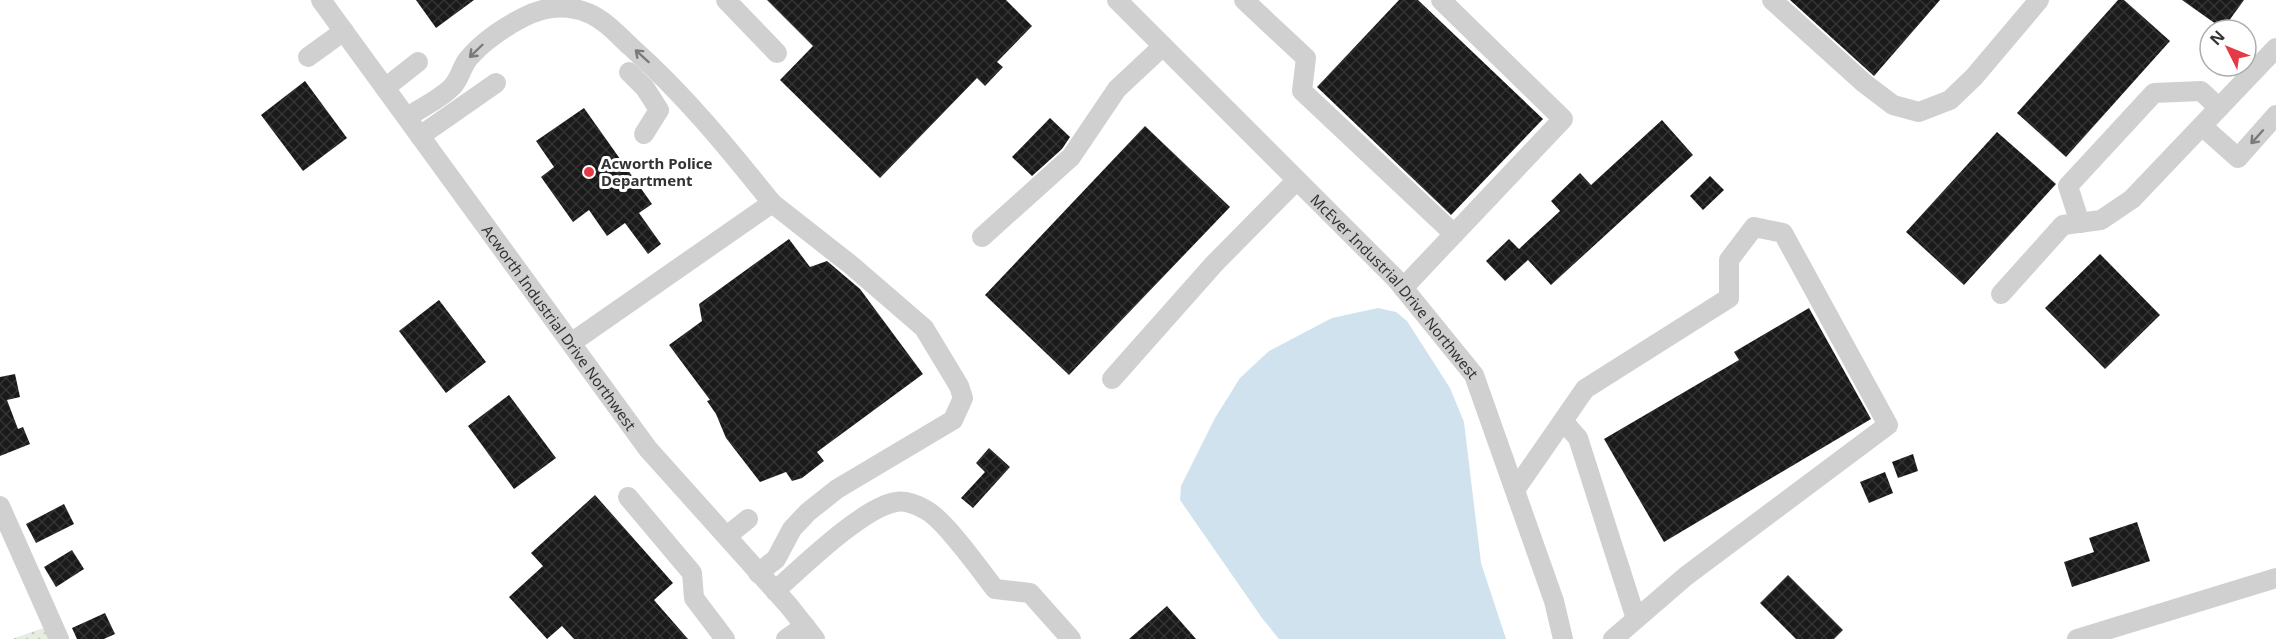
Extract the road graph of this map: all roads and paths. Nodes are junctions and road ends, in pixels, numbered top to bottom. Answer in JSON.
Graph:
{"nodes":[{"id":1,"x":321,"y":0,"type":"edge"},
{"id":2,"x":726,"y":0,"type":"edge"},
{"id":3,"x":1244,"y":0,"type":"edge"},
{"id":4,"x":1441,"y":0,"type":"edge"},
{"id":5,"x":1772,"y":0,"type":"edge"},
{"id":6,"x":2039,"y":0,"type":"edge"},
{"id":7,"x":1129,"y":4,"type":"edge"},
{"id":8,"x":344,"y":31,"type":"junction"},
{"id":9,"x":1163,"y":46,"type":"junction"},
{"id":10,"x":2276,"y":48,"type":"edge"},
{"id":11,"x":777,"y":53,"type":"dead end"},
{"id":12,"x":308,"y":57,"type":"dead end"},
{"id":13,"x":418,"y":62,"type":"dead end"},
{"id":14,"x":629,"y":72,"type":"dead end"},
{"id":15,"x":496,"y":83,"type":"dead end"},
{"id":16,"x":385,"y":88,"type":"junction"},
{"id":17,"x":683,"y":97,"type":"junction"},
{"id":18,"x":2219,"y":108,"type":"junction"},
{"id":19,"x":659,"y":110,"type":"junction"},
{"id":20,"x":2276,"y":115,"type":"edge"},
{"id":21,"x":407,"y":117,"type":"junction"},
{"id":22,"x":2202,"y":126,"type":"junction"},
{"id":23,"x":644,"y":134,"type":"dead end"},
{"id":24,"x":420,"y":136,"type":"junction"},
{"id":25,"x":1297,"y":180,"type":"junction"},
{"id":26,"x":772,"y":203,"type":"junction"},
{"id":27,"x":2080,"y":223,"type":"junction"},
{"id":28,"x":1454,"y":234,"type":"junction"},
{"id":29,"x":982,"y":237,"type":"dead end"},
{"id":30,"x":1403,"y":288,"type":"junction"},
{"id":31,"x":2001,"y":294,"type":"dead end"},
{"id":32,"x":571,"y":343,"type":"junction"},
{"id":33,"x":1112,"y":379,"type":"dead end"},
{"id":34,"x":1563,"y":421,"type":"junction"},
{"id":35,"x":1515,"y":490,"type":"junction"},
{"id":36,"x":628,"y":497,"type":"dead end"},
{"id":37,"x":0,"y":506,"type":"edge"},
{"id":38,"x":748,"y":519,"type":"dead end"},
{"id":39,"x":727,"y":536,"type":"junction"},
{"id":40,"x":758,"y":573,"type":"junction"},
{"id":41,"x":2276,"y":578,"type":"edge"},
{"id":42,"x":775,"y":591,"type":"junction"},
{"id":43,"x":1635,"y":619,"type":"junction"},
{"id":44,"x":810,"y":632,"type":"edge"},
{"id":45,"x":58,"y":639,"type":"edge"},
{"id":46,"x":725,"y":639,"type":"edge"},
{"id":47,"x":786,"y":639,"type":"edge"},
{"id":48,"x":1071,"y":639,"type":"edge"},
{"id":49,"x":1563,"y":639,"type":"edge"},
{"id":50,"x":1612,"y":639,"type":"edge"},
{"id":51,"x":2077,"y":639,"type":"edge"}],
"edges":[{"from":1,"to":8,"type":"street","name":"Acworth Industrial Drive Northwest"},
{"from":2,"to":11,"type":"street"},
{"from":3,"to":28,"type":"street"},
{"from":4,"to":28,"type":"street"},
{"from":5,"to":6,"type":"street"},
{"from":7,"to":9,"type":"street","name":"McEver Industrial Drive Northwest"},
{"from":8,"to":12,"type":"street"},
{"from":8,"to":16,"type":"street","name":"Acworth Industrial Drive Northwest"},
{"from":9,"to":25,"type":"street","name":"McEver Industrial Drive Northwest"},
{"from":9,"to":29,"type":"street"},
{"from":10,"to":18,"type":"street"},
{"from":13,"to":16,"type":"street"},
{"from":14,"to":19,"type":"street"},
{"from":15,"to":24,"type":"street"},
{"from":16,"to":21,"type":"street","name":"Acworth Industrial Drive Northwest"},
{"from":17,"to":19,"type":"street"},
{"from":17,"to":21,"type":"street","one_way":true},
{"from":17,"to":26,"type":"street"},
{"from":18,"to":22,"type":"street"},
{"from":18,"to":27,"type":"street"},
{"from":19,"to":23,"type":"street"},
{"from":20,"to":22,"type":"street","one_way":true},
{"from":21,"to":24,"type":"street","name":"Acworth Industrial Drive Northwest"},
{"from":22,"to":27,"type":"street"},
{"from":24,"to":32,"type":"street","name":"Acworth Industrial Drive Northwest"},
{"from":25,"to":30,"type":"street","name":"McEver Industrial Drive Northwest"},
{"from":25,"to":33,"type":"street"},
{"from":26,"to":32,"type":"street"},
{"from":26,"to":40,"type":"street"},
{"from":27,"to":31,"type":"street"},
{"from":28,"to":30,"type":"street"},
{"from":30,"to":35,"type":"street","name":"McEver Industrial Drive Northwest"},
{"from":32,"to":39,"type":"street","name":"Acworth Industrial Drive Northwest"},
{"from":34,"to":35,"type":"street"},
{"from":34,"to":43,"type":"street"},
{"from":34,"to":43,"type":"street"},
{"from":35,"to":49,"type":"street","name":"McEver Industrial Drive Northwest"},
{"from":36,"to":46,"type":"street"},
{"from":37,"to":45,"type":"street"},
{"from":38,"to":39,"type":"street"},
{"from":39,"to":40,"type":"street","name":"Acworth Industrial Drive Northwest"},
{"from":40,"to":42,"type":"street","name":"Acworth Industrial Drive Northwest"},
{"from":41,"to":51,"type":"street"},
{"from":42,"to":44,"type":"street","name":"Acworth Industrial Drive Northwest"},
{"from":42,"to":48,"type":"street"},
{"from":43,"to":50,"type":"street"},
{"from":44,"to":47,"type":"street"}]}
